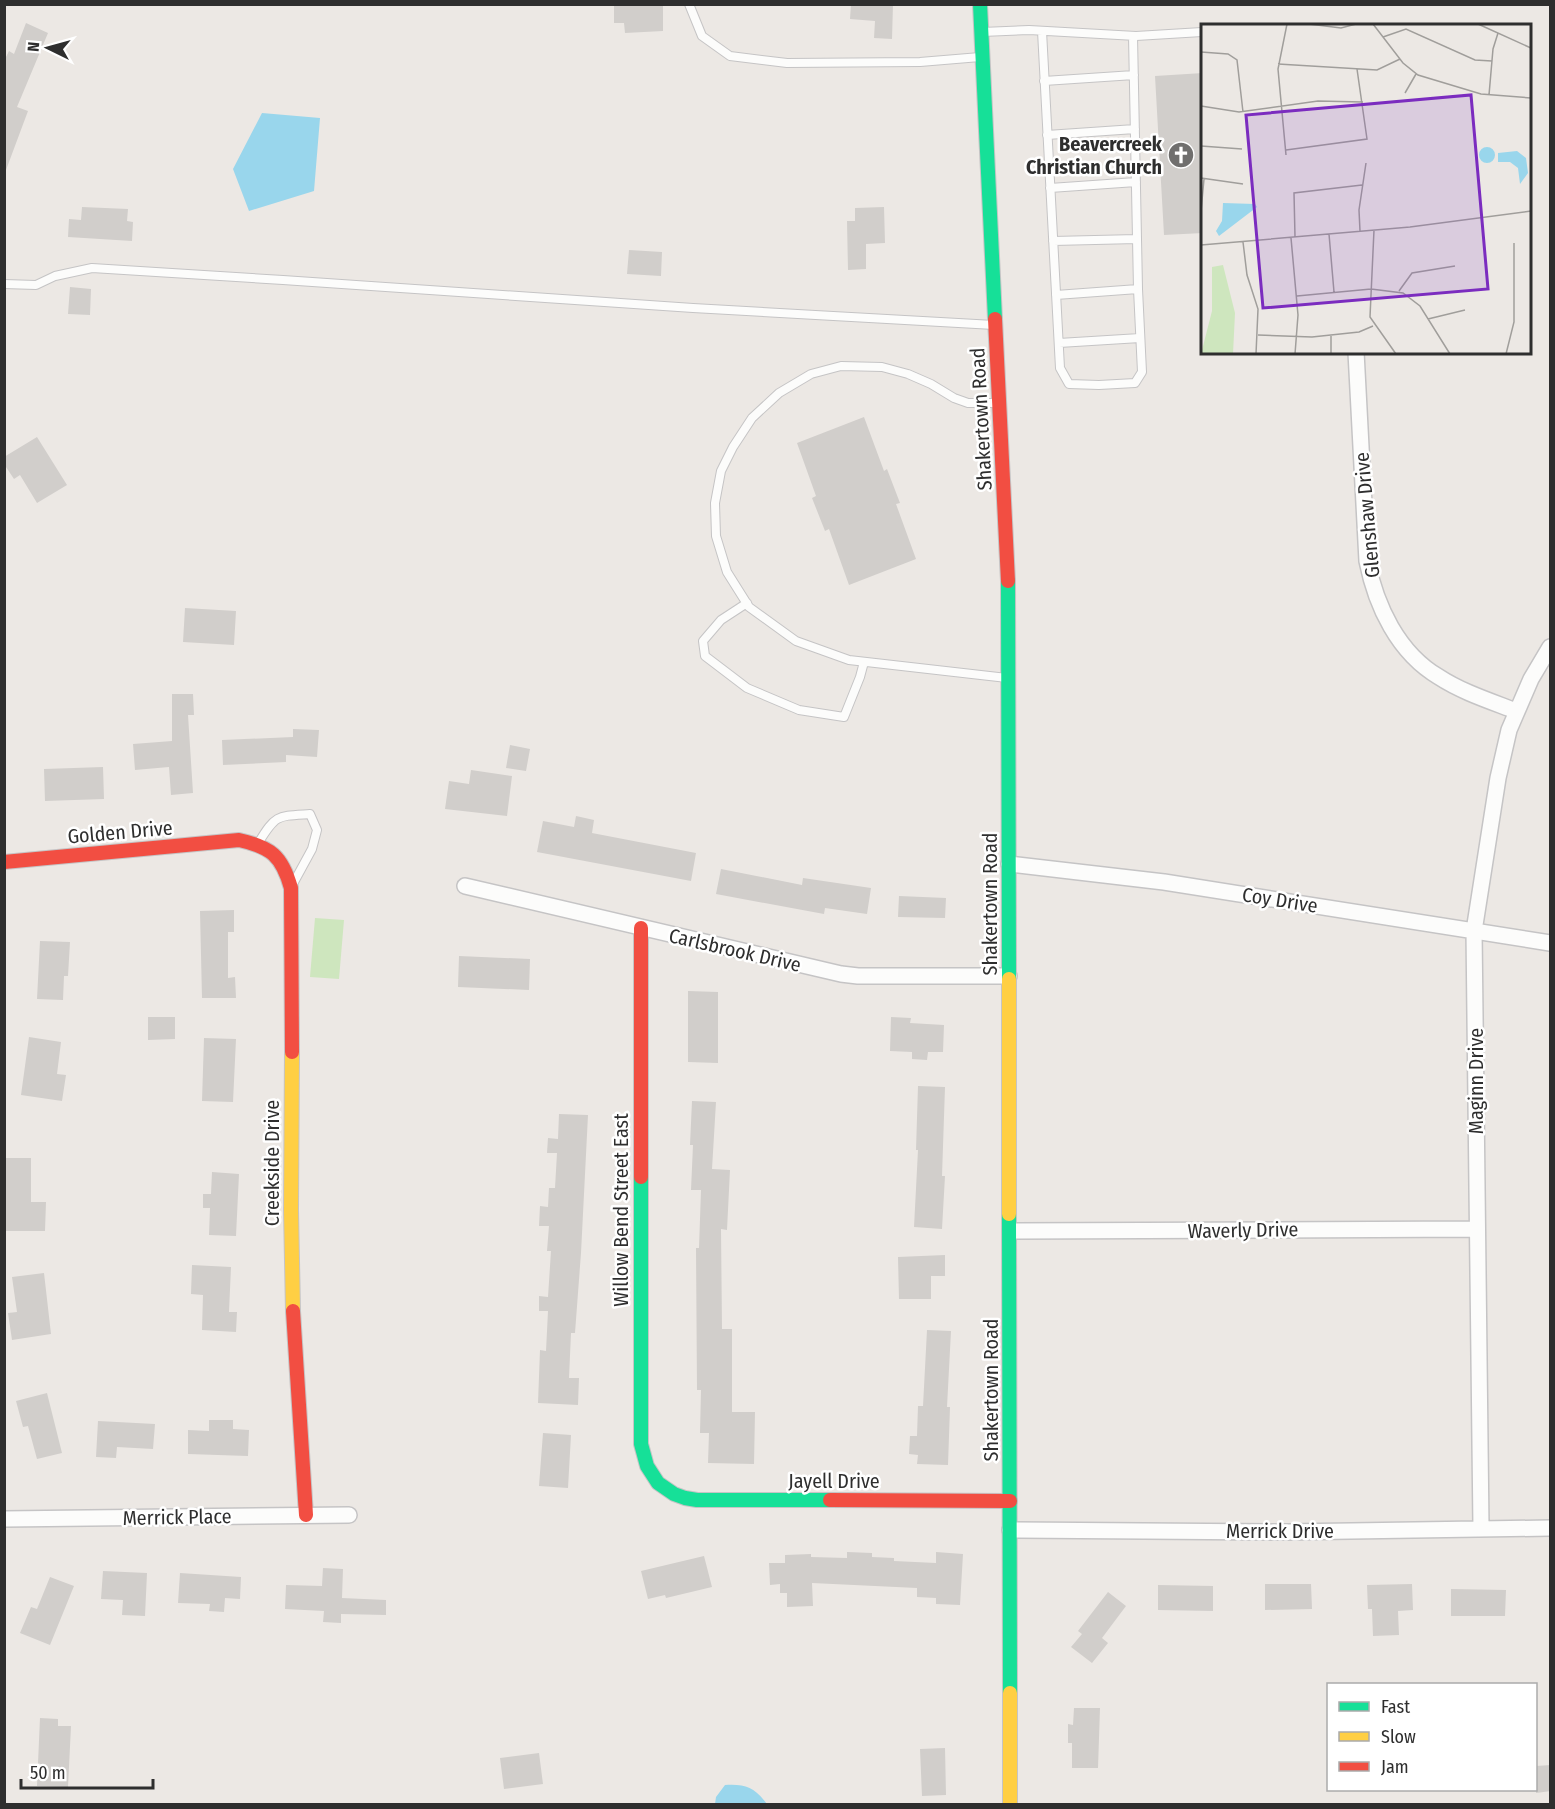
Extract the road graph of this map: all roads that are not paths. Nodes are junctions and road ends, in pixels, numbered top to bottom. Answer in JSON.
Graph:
{"nodes":[{"id":1,"x":689,"y":4,"type":"edge"},
{"id":2,"x":980,"y":4,"type":"edge"},
{"id":3,"x":1042,"y":31,"type":"junction"},
{"id":4,"x":981,"y":32,"type":"junction"},
{"id":5,"x":1201,"y":32,"type":"edge"},
{"id":6,"x":1133,"y":36,"type":"junction"},
{"id":7,"x":982,"y":57,"type":"junction"},
{"id":8,"x":1134,"y":75,"type":"junction"},
{"id":9,"x":1044,"y":81,"type":"junction"},
{"id":10,"x":1135,"y":129,"type":"junction"},
{"id":11,"x":1047,"y":135,"type":"junction"},
{"id":12,"x":1136,"y":182,"type":"junction"},
{"id":13,"x":1050,"y":188,"type":"junction"},
{"id":14,"x":1137,"y":238,"type":"junction"},
{"id":15,"x":1053,"y":242,"type":"junction"},
{"id":16,"x":4,"y":284,"type":"edge"},
{"id":17,"x":1138,"y":289,"type":"junction"},
{"id":18,"x":1056,"y":295,"type":"junction"},
{"id":19,"x":996,"y":325,"type":"junction"},
{"id":20,"x":1140,"y":338,"type":"junction"},
{"id":21,"x":1059,"y":343,"type":"junction"},
{"id":22,"x":1356,"y":354,"type":"edge"},
{"id":23,"x":1000,"y":403,"type":"junction"},
{"id":24,"x":747,"y":603,"type":"junction"},
{"id":25,"x":1551,"y":647,"type":"edge"},
{"id":26,"x":864,"y":662,"type":"junction"},
{"id":27,"x":1008,"y":678,"type":"junction"},
{"id":28,"x":1516,"y":711,"type":"junction"},
{"id":29,"x":239,"y":840,"type":"joint"},
{"id":30,"x":258,"y":844,"type":"junction"},
{"id":31,"x":4,"y":862,"type":"edge"},
{"id":32,"x":1010,"y":864,"type":"junction"},
{"id":33,"x":465,"y":886,"type":"dead end"},
{"id":34,"x":291,"y":888,"type":"junction"},
{"id":35,"x":641,"y":928,"type":"junction"},
{"id":36,"x":1474,"y":931,"type":"junction"},
{"id":37,"x":1551,"y":943,"type":"edge"},
{"id":38,"x":1009,"y":976,"type":"junction"},
{"id":39,"x":1477,"y":1229,"type":"junction"},
{"id":40,"x":1010,"y":1231,"type":"junction"},
{"id":41,"x":661,"y":1486,"type":"joint"},
{"id":42,"x":1010,"y":1501,"type":"junction"},
{"id":43,"x":306,"y":1515,"type":"junction"},
{"id":44,"x":349,"y":1515,"type":"dead end"},
{"id":45,"x":4,"y":1519,"type":"edge"},
{"id":46,"x":1480,"y":1528,"type":"junction"},
{"id":47,"x":1551,"y":1528,"type":"edge"},
{"id":48,"x":1010,"y":1530,"type":"junction"},
{"id":49,"x":1010,"y":1804,"type":"edge"}],
"edges":[{"from":1,"to":7,"type":"lane"},
{"from":2,"to":4,"type":"street","name":"Shakertown Road"},
{"from":3,"to":4,"type":"lane"},
{"from":3,"to":6,"type":"lane"},
{"from":3,"to":9,"type":"lane"},
{"from":4,"to":7,"type":"street","name":"Shakertown Road"},
{"from":5,"to":6,"type":"lane"},
{"from":6,"to":8,"type":"lane"},
{"from":7,"to":19,"type":"street","name":"Shakertown Road"},
{"from":8,"to":9,"type":"lane"},
{"from":8,"to":10,"type":"lane"},
{"from":9,"to":11,"type":"lane"},
{"from":10,"to":11,"type":"lane"},
{"from":10,"to":12,"type":"lane"},
{"from":11,"to":13,"type":"lane"},
{"from":12,"to":13,"type":"lane"},
{"from":12,"to":14,"type":"lane"},
{"from":13,"to":15,"type":"lane"},
{"from":14,"to":15,"type":"lane"},
{"from":14,"to":17,"type":"lane"},
{"from":15,"to":18,"type":"lane"},
{"from":16,"to":19,"type":"lane"},
{"from":17,"to":18,"type":"lane"},
{"from":17,"to":20,"type":"lane"},
{"from":18,"to":21,"type":"lane"},
{"from":19,"to":23,"type":"street","name":"Shakertown Road"},
{"from":20,"to":21,"type":"lane"},
{"from":20,"to":21,"type":"lane"},
{"from":22,"to":28,"type":"street","name":"Glenshaw Drive"},
{"from":23,"to":24,"type":"lane"},
{"from":23,"to":27,"type":"street","name":"Shakertown Road"},
{"from":24,"to":26,"type":"lane"},
{"from":24,"to":26,"type":"lane"},
{"from":25,"to":28,"type":"street","name":"Maginn Drive"},
{"from":26,"to":27,"type":"lane"},
{"from":27,"to":32,"type":"street","name":"Shakertown Road"},
{"from":28,"to":36,"type":"street","name":"Maginn Drive"},
{"from":29,"to":30,"type":"street","name":"Creekside Drive"},
{"from":29,"to":31,"type":"street","name":"Golden Drive"},
{"from":30,"to":34,"type":"street","name":"Creekside Drive"},
{"from":30,"to":34,"type":"lane"},
{"from":32,"to":36,"type":"street","name":"Coy Drive"},
{"from":32,"to":38,"type":"street","name":"Shakertown Road"},
{"from":33,"to":35,"type":"street","name":"Carlsbrook Drive"},
{"from":34,"to":43,"type":"street","name":"Creekside Drive"},
{"from":35,"to":38,"type":"street","name":"Carlsbrook Drive"},
{"from":35,"to":41,"type":"street","name":"Willow Bend Street East"},
{"from":36,"to":37,"type":"street","name":"Coy Drive"},
{"from":36,"to":39,"type":"street","name":"Maginn Drive"},
{"from":38,"to":40,"type":"street","name":"Shakertown Road"},
{"from":39,"to":40,"type":"street","name":"Waverly Drive"},
{"from":39,"to":46,"type":"street","name":"Maginn Drive"},
{"from":40,"to":42,"type":"street","name":"Shakertown Road"},
{"from":41,"to":42,"type":"street","name":"Jayell Drive"},
{"from":42,"to":48,"type":"street","name":"Shakertown Road"},
{"from":43,"to":44,"type":"street","name":"Merrick Place"},
{"from":43,"to":45,"type":"street","name":"Merrick Place"},
{"from":46,"to":47,"type":"street","name":"Merrick Drive"},
{"from":46,"to":48,"type":"street","name":"Merrick Drive"},
{"from":48,"to":49,"type":"street","name":"Shakertown Road"}]}
